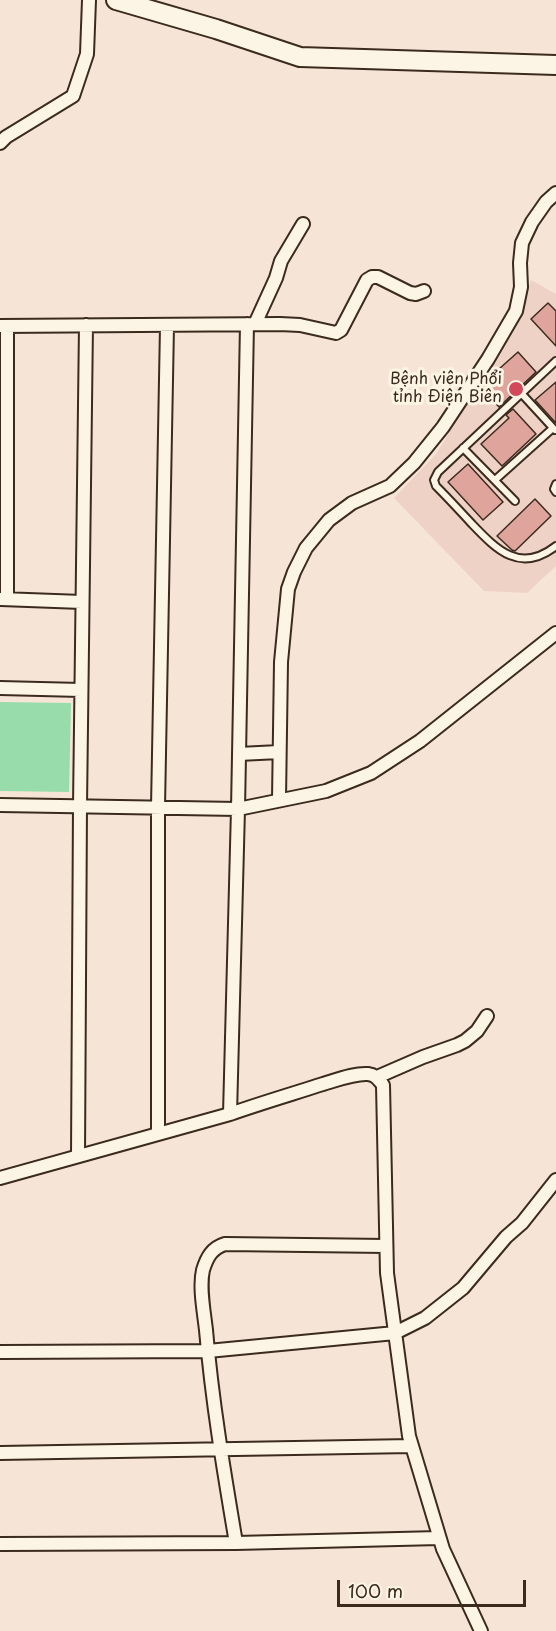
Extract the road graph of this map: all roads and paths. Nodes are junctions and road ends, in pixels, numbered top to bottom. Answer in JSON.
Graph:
{"nodes":[{"id":1,"x":89,"y":0,"type":"edge"},
{"id":2,"x":116,"y":0,"type":"edge"},
{"id":3,"x":556,"y":65,"type":"edge"},
{"id":4,"x":0,"y":143,"type":"edge"},
{"id":5,"x":556,"y":193,"type":"edge"},
{"id":6,"x":303,"y":224,"type":"dead end"},
{"id":7,"x":424,"y":291,"type":"dead end"},
{"id":8,"x":251,"y":324,"type":"junction"},
{"id":9,"x":86,"y":325,"type":"junction"},
{"id":10,"x":4,"y":326,"type":"edge"},
{"id":11,"x":167,"y":326,"type":"junction"},
{"id":12,"x":556,"y":361,"type":"edge"},
{"id":13,"x":521,"y":393,"type":"junction"},
{"id":14,"x":555,"y":430,"type":"edge"},
{"id":15,"x":463,"y":448,"type":"junction"},
{"id":16,"x":495,"y":480,"type":"junction"},
{"id":17,"x":556,"y":484,"type":"edge"},
{"id":18,"x":556,"y":492,"type":"edge"},
{"id":19,"x":515,"y":501,"type":"dead end"},
{"id":20,"x":556,"y":546,"type":"edge"},
{"id":21,"x":3,"y":599,"type":"edge"},
{"id":22,"x":82,"y":602,"type":"junction"},
{"id":23,"x":554,"y":637,"type":"edge"},
{"id":24,"x":0,"y":688,"type":"edge"},
{"id":25,"x":81,"y":690,"type":"junction"},
{"id":26,"x":279,"y":752,"type":"junction"},
{"id":27,"x":239,"y":754,"type":"junction"},
{"id":28,"x":279,"y":800,"type":"junction"},
{"id":29,"x":0,"y":805,"type":"edge"},
{"id":30,"x":80,"y":806,"type":"junction"},
{"id":31,"x":158,"y":807,"type":"junction"},
{"id":32,"x":238,"y":809,"type":"junction"},
{"id":33,"x":487,"y":1016,"type":"dead end"},
{"id":34,"x":377,"y":1077,"type":"junction"},
{"id":35,"x":230,"y":1114,"type":"junction"},
{"id":36,"x":158,"y":1133,"type":"junction"},
{"id":37,"x":78,"y":1156,"type":"junction"},
{"id":38,"x":0,"y":1178,"type":"edge"},
{"id":39,"x":556,"y":1180,"type":"edge"},
{"id":40,"x":386,"y":1246,"type":"junction"},
{"id":41,"x":395,"y":1333,"type":"junction"},
{"id":42,"x":207,"y":1351,"type":"junction"},
{"id":43,"x":0,"y":1352,"type":"edge"},
{"id":44,"x":412,"y":1446,"type":"junction"},
{"id":45,"x":220,"y":1450,"type":"junction"},
{"id":46,"x":0,"y":1454,"type":"edge"},
{"id":47,"x":440,"y":1538,"type":"junction"},
{"id":48,"x":236,"y":1543,"type":"junction"},
{"id":49,"x":0,"y":1544,"type":"edge"},
{"id":50,"x":481,"y":1631,"type":"edge"}],
"edges":[{"from":1,"to":4,"type":"street"},
{"from":2,"to":3,"type":"street"},
{"from":5,"to":26,"type":"street"},
{"from":6,"to":8,"type":"street"},
{"from":7,"to":8,"type":"street"},
{"from":8,"to":11,"type":"street"},
{"from":8,"to":27,"type":"street"},
{"from":9,"to":10,"type":"street"},
{"from":9,"to":11,"type":"street"},
{"from":9,"to":22,"type":"street"},
{"from":10,"to":21,"type":"street"},
{"from":11,"to":31,"type":"street"},
{"from":12,"to":13,"type":"lane"},
{"from":13,"to":14,"type":"lane"},
{"from":13,"to":15,"type":"lane"},
{"from":14,"to":16,"type":"lane"},
{"from":15,"to":16,"type":"lane"},
{"from":15,"to":20,"type":"lane"},
{"from":16,"to":19,"type":"lane"},
{"from":17,"to":18,"type":"lane"},
{"from":21,"to":22,"type":"street"},
{"from":22,"to":25,"type":"street"},
{"from":23,"to":28,"type":"street"},
{"from":24,"to":25,"type":"street"},
{"from":25,"to":30,"type":"street"},
{"from":26,"to":27,"type":"street"},
{"from":26,"to":28,"type":"street"},
{"from":27,"to":32,"type":"street"},
{"from":28,"to":32,"type":"street"},
{"from":29,"to":30,"type":"street"},
{"from":30,"to":31,"type":"street"},
{"from":30,"to":37,"type":"street"},
{"from":31,"to":32,"type":"street"},
{"from":31,"to":36,"type":"street"},
{"from":32,"to":35,"type":"street"},
{"from":33,"to":34,"type":"street"},
{"from":34,"to":35,"type":"street"},
{"from":34,"to":40,"type":"street"},
{"from":35,"to":36,"type":"street"},
{"from":36,"to":37,"type":"street"},
{"from":37,"to":38,"type":"street"},
{"from":39,"to":41,"type":"street"},
{"from":40,"to":41,"type":"street"},
{"from":40,"to":42,"type":"street"},
{"from":41,"to":42,"type":"street"},
{"from":41,"to":44,"type":"street"},
{"from":42,"to":43,"type":"street"},
{"from":42,"to":45,"type":"street"},
{"from":44,"to":45,"type":"street"},
{"from":44,"to":47,"type":"street"},
{"from":45,"to":46,"type":"street"},
{"from":45,"to":48,"type":"street"},
{"from":47,"to":48,"type":"street"},
{"from":47,"to":50,"type":"street"},
{"from":48,"to":49,"type":"street"}]}
